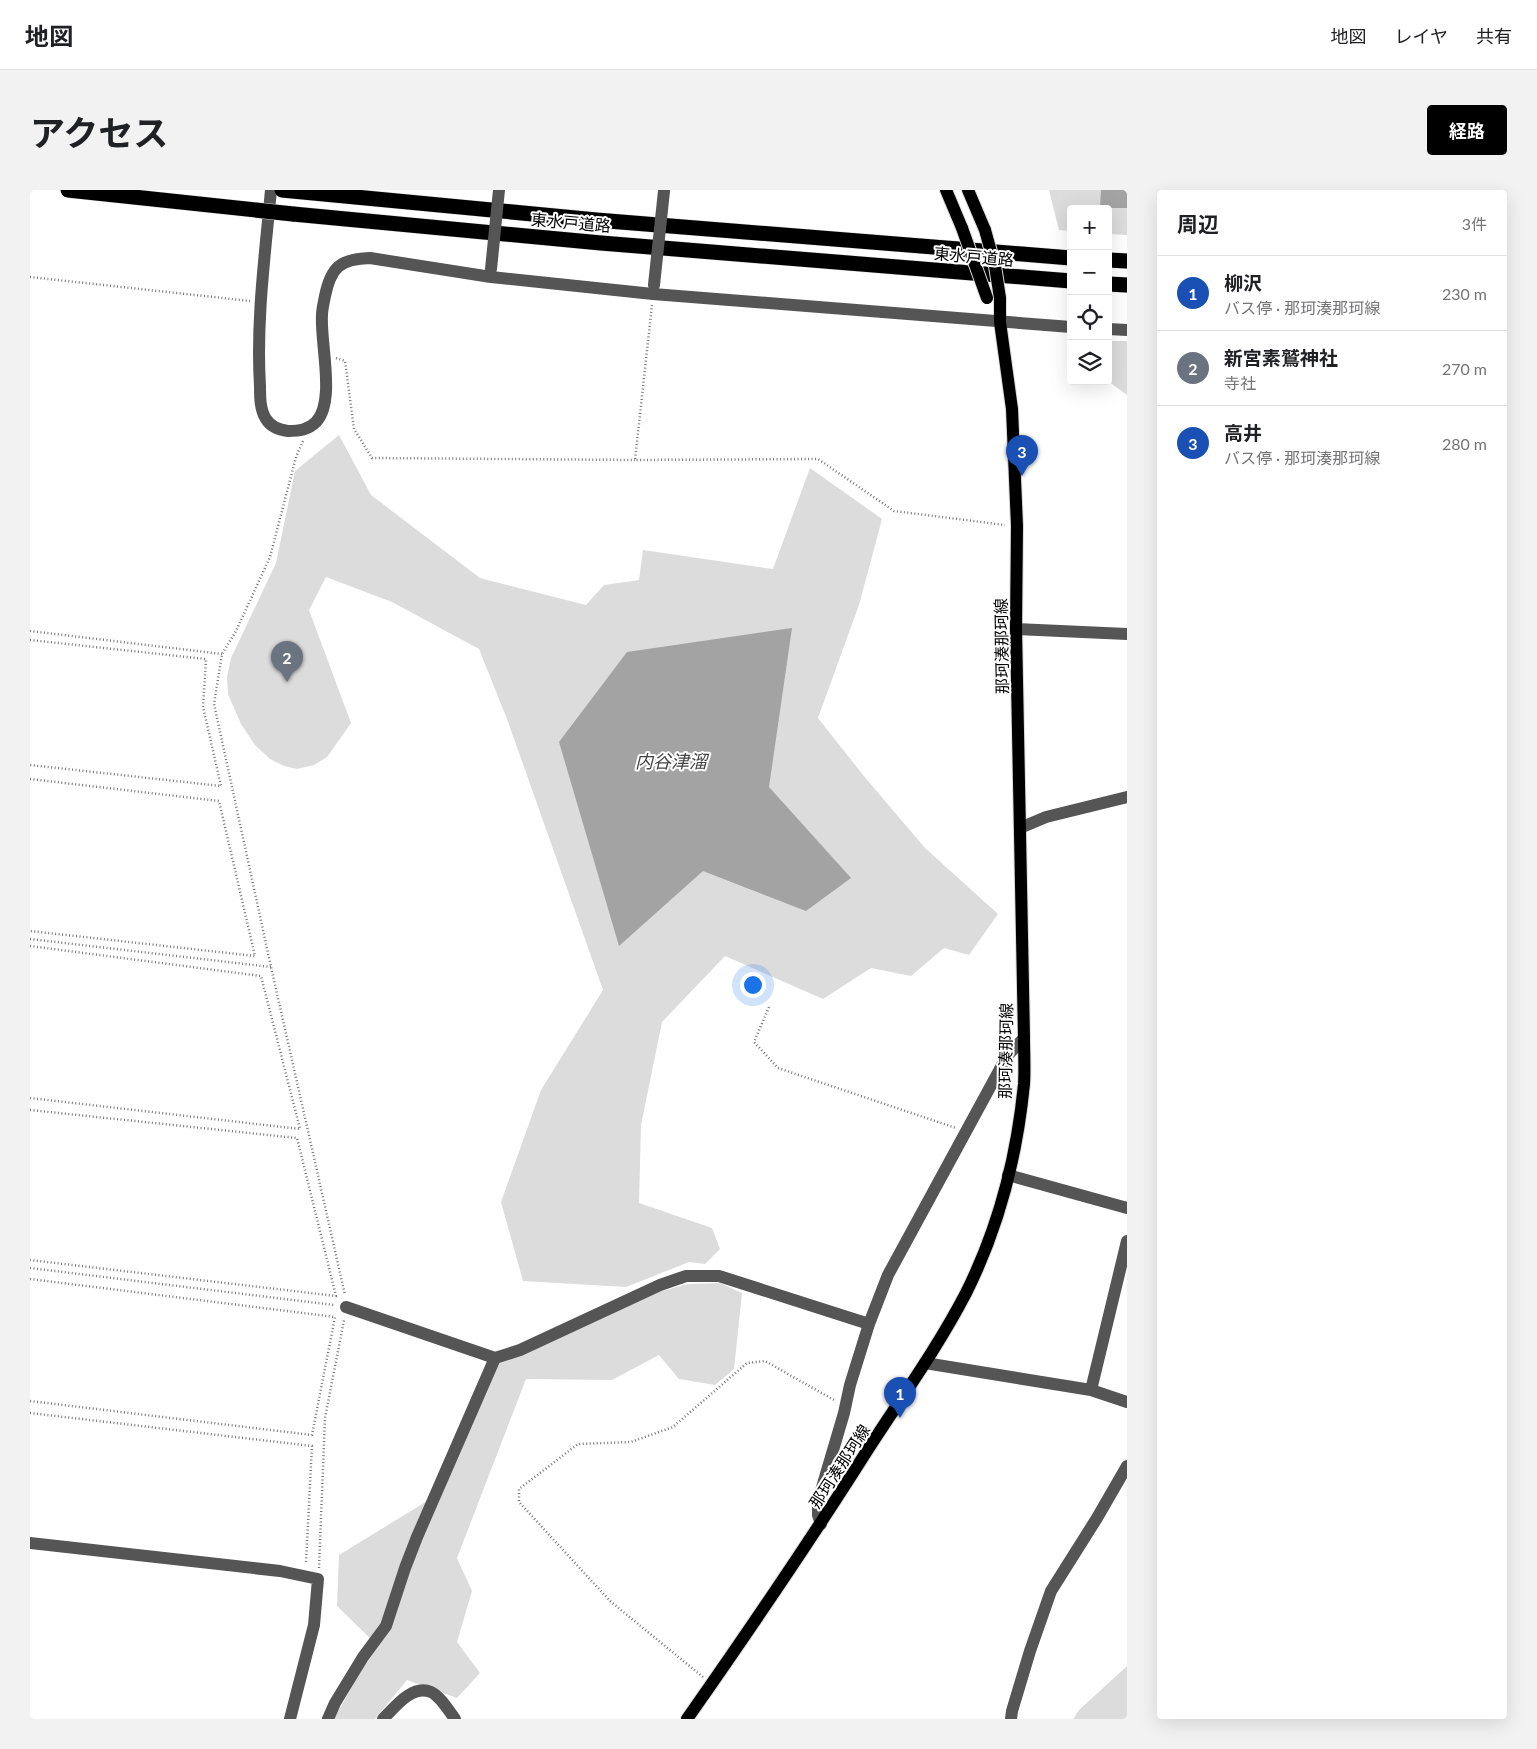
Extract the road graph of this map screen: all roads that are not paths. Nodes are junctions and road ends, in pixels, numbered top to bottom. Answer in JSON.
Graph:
{"nodes":[{"id":1,"x":68,"y":190,"type":"edge"},
{"id":2,"x":271,"y":190,"type":"edge"},
{"id":3,"x":499,"y":190,"type":"edge"},
{"id":4,"x":664,"y":190,"type":"edge"},
{"id":5,"x":946,"y":190,"type":"edge"},
{"id":6,"x":968,"y":190,"type":"edge"},
{"id":7,"x":288,"y":191,"type":"edge"},
{"id":8,"x":1067,"y":258,"type":"edge"},
{"id":9,"x":1112,"y":260,"type":"edge"},
{"id":10,"x":1127,"y":261,"type":"edge"},
{"id":11,"x":491,"y":273,"type":"junction"},
{"id":12,"x":1067,"y":281,"type":"edge"},
{"id":13,"x":1112,"y":284,"type":"edge"},
{"id":14,"x":1127,"y":285,"type":"edge"},
{"id":15,"x":653,"y":289,"type":"junction"},
{"id":16,"x":1000,"y":322,"type":"junction"},
{"id":17,"x":1067,"y":327,"type":"edge"},
{"id":18,"x":1112,"y":329,"type":"edge"},
{"id":19,"x":1127,"y":330,"type":"edge"},
{"id":20,"x":1016,"y":629,"type":"junction"},
{"id":21,"x":1127,"y":634,"type":"edge"},
{"id":22,"x":1127,"y":797,"type":"edge"},
{"id":23,"x":1020,"y":828,"type":"junction"},
{"id":24,"x":1024,"y":1038,"type":"junction"},
{"id":25,"x":1008,"y":1175,"type":"junction"},
{"id":26,"x":1127,"y":1208,"type":"edge"},
{"id":27,"x":1127,"y":1241,"type":"edge"},
{"id":28,"x":346,"y":1307,"type":"road end"},
{"id":29,"x":869,"y":1324,"type":"junction"},
{"id":30,"x":495,"y":1358,"type":"junction"},
{"id":31,"x":925,"y":1363,"type":"junction"},
{"id":32,"x":1091,"y":1390,"type":"junction"},
{"id":33,"x":1127,"y":1402,"type":"edge"},
{"id":34,"x":1127,"y":1466,"type":"edge"},
{"id":35,"x":820,"y":1524,"type":"junction"},
{"id":36,"x":30,"y":1543,"type":"edge"},
{"id":37,"x":290,"y":1719,"type":"edge"},
{"id":38,"x":328,"y":1719,"type":"edge"},
{"id":39,"x":383,"y":1719,"type":"edge"},
{"id":40,"x":455,"y":1719,"type":"edge"},
{"id":41,"x":687,"y":1719,"type":"edge"},
{"id":42,"x":1010,"y":1719,"type":"edge"}],
"edges":[{"from":1,"to":12,"type":"highway","name":"東水戸道路","bridge":true},
{"from":2,"to":11,"type":"street"},
{"from":3,"to":11,"type":"street","bridge":true},
{"from":4,"to":15,"type":"street","bridge":true},
{"from":5,"to":16,"type":"main road","name":"那珂湊那珂線","bridge":true},
{"from":6,"to":16,"type":"main road","name":"那珂湊那珂線","bridge":true},
{"from":7,"to":8,"type":"highway","name":"東水戸道路"},
{"from":9,"to":10,"type":"highway"},
{"from":11,"to":15,"type":"street"},
{"from":13,"to":14,"type":"highway"},
{"from":15,"to":16,"type":"street"},
{"from":16,"to":17,"type":"street"},
{"from":16,"to":20,"type":"main road","name":"那珂湊那珂線"},
{"from":18,"to":19,"type":"street"},
{"from":20,"to":21,"type":"street"},
{"from":20,"to":23,"type":"main road","name":"那珂湊那珂線"},
{"from":22,"to":23,"type":"street"},
{"from":23,"to":24,"type":"main road","name":"那珂湊那珂線"},
{"from":24,"to":25,"type":"main road","name":"那珂湊那珂線"},
{"from":24,"to":29,"type":"street"},
{"from":25,"to":26,"type":"street"},
{"from":25,"to":31,"type":"main road","name":"那珂湊那珂線"},
{"from":27,"to":32,"type":"street"},
{"from":28,"to":30,"type":"street"},
{"from":29,"to":30,"type":"street"},
{"from":29,"to":35,"type":"street"},
{"from":30,"to":38,"type":"street"},
{"from":31,"to":32,"type":"street"},
{"from":31,"to":35,"type":"main road","name":"那珂湊那珂線"},
{"from":32,"to":33,"type":"street"},
{"from":34,"to":42,"type":"street"},
{"from":35,"to":41,"type":"main road","name":"那珂湊那珂線"},
{"from":36,"to":37,"type":"street"},
{"from":39,"to":40,"type":"street"}]}
